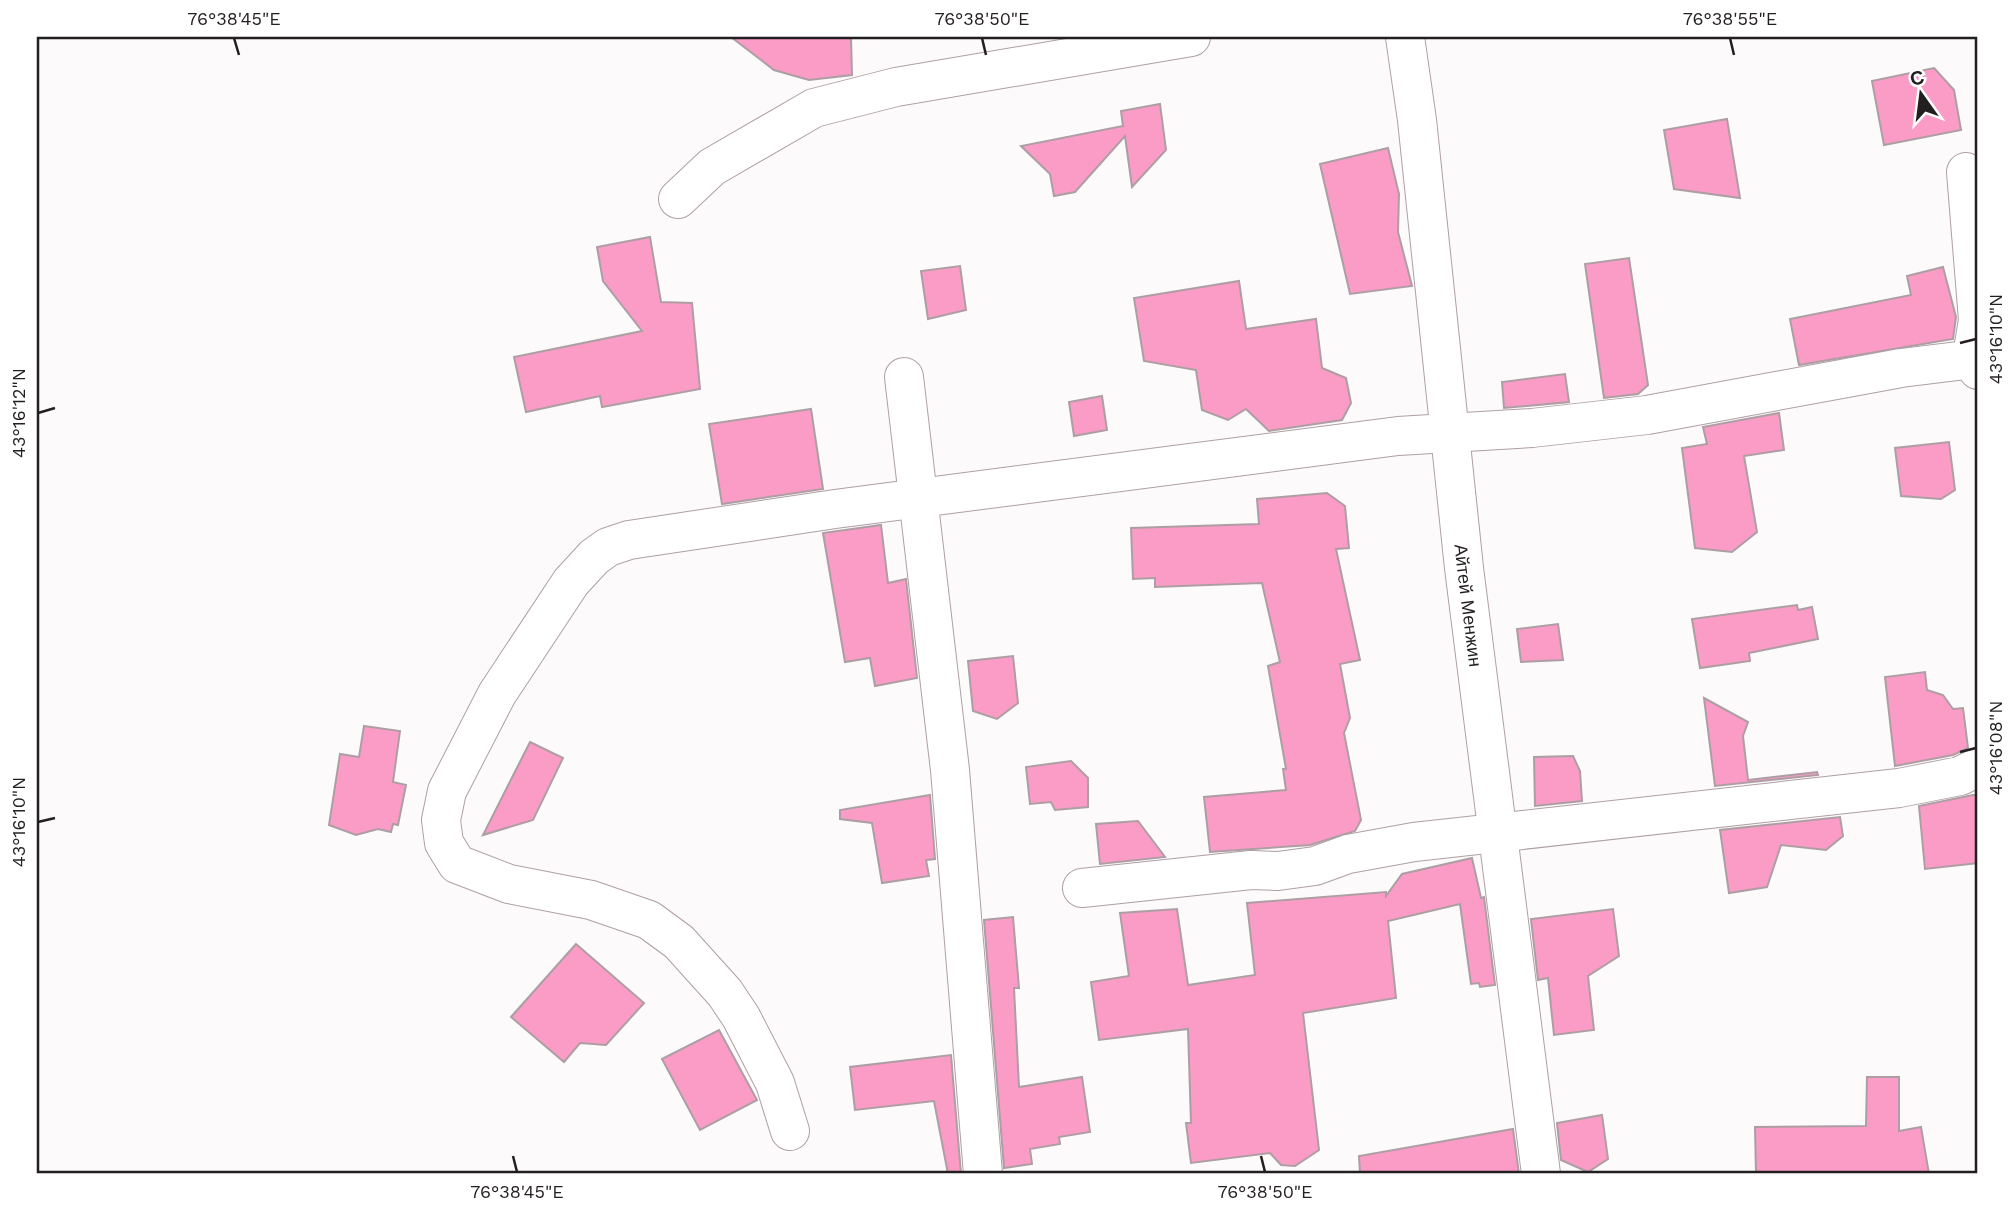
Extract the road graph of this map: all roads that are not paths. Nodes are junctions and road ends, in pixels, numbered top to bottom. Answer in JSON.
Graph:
{"nodes":[{"id":1,"x":1191,"y":37,"type":"edge"},
{"id":2,"x":1405,"y":37,"type":"edge"},
{"id":3,"x":1966,"y":172,"type":"dead end"},
{"id":4,"x":678,"y":199,"type":"dead end"},
{"id":5,"x":1975,"y":366,"type":"edge"},
{"id":6,"x":904,"y":377,"type":"dead end"},
{"id":7,"x":1451,"y":432,"type":"junction"},
{"id":8,"x":917,"y":500,"type":"junction"},
{"id":9,"x":1978,"y":768,"type":"edge"},
{"id":10,"x":1500,"y":832,"type":"junction"},
{"id":11,"x":1082,"y":888,"type":"dead end"},
{"id":12,"x":790,"y":1131,"type":"dead end"},
{"id":13,"x":983,"y":1174,"type":"edge"},
{"id":14,"x":1541,"y":1174,"type":"edge"}],
"edges":[{"from":1,"to":4,"type":"street"},
{"from":2,"to":7,"type":"street","name":"Айтей Менжин"},
{"from":3,"to":5,"type":"street"},
{"from":5,"to":7,"type":"street"},
{"from":6,"to":8,"type":"street"},
{"from":7,"to":8,"type":"street"},
{"from":7,"to":10,"type":"street","name":"Айтей Менжин"},
{"from":8,"to":12,"type":"street"},
{"from":8,"to":13,"type":"street"},
{"from":9,"to":10,"type":"street"},
{"from":10,"to":11,"type":"street"},
{"from":10,"to":14,"type":"street","name":"Айтей Менжин"}]}
